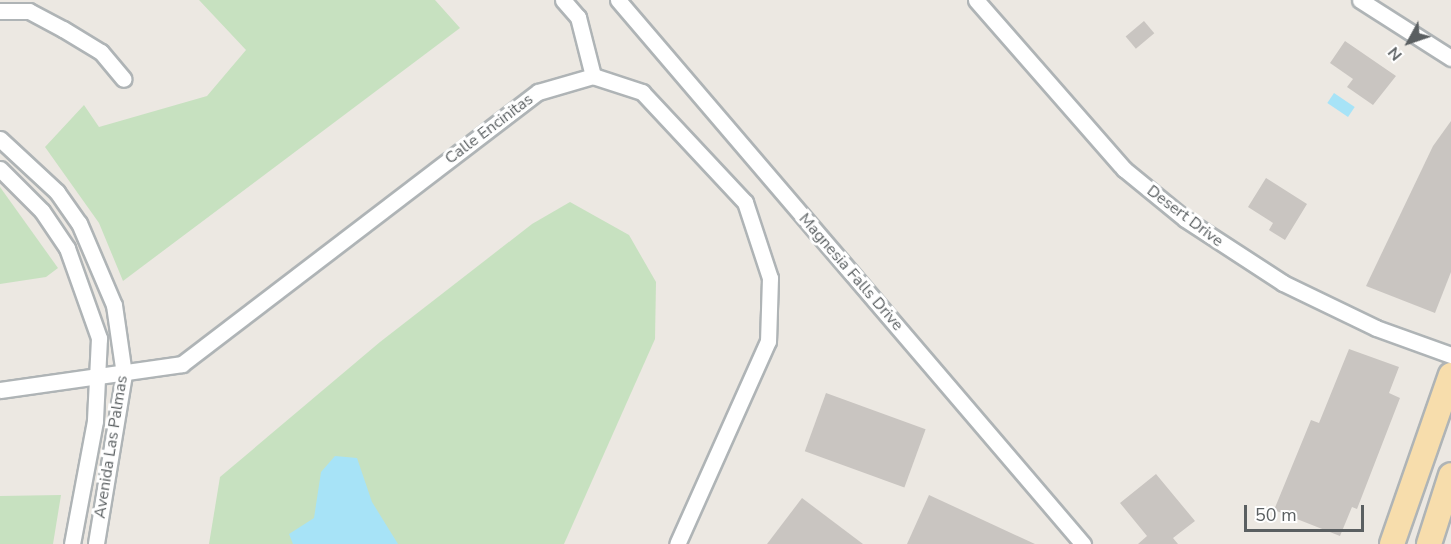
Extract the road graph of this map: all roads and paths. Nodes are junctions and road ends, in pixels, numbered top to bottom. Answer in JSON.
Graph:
{"nodes":[{"id":1,"x":563,"y":0,"type":"edge"},
{"id":2,"x":618,"y":0,"type":"edge"},
{"id":3,"x":976,"y":0,"type":"edge"},
{"id":4,"x":1360,"y":0,"type":"edge"},
{"id":5,"x":0,"y":10,"type":"edge"},
{"id":6,"x":1451,"y":58,"type":"edge"},
{"id":7,"x":593,"y":76,"type":"junction"},
{"id":8,"x":124,"y":79,"type":"dead end"},
{"id":9,"x":0,"y":139,"type":"edge"},
{"id":10,"x":0,"y":169,"type":"edge"},
{"id":11,"x":1451,"y":355,"type":"edge"},
{"id":12,"x":124,"y":374,"type":"junction"},
{"id":13,"x":99,"y":378,"type":"junction"},
{"id":14,"x":1450,"y":378,"type":"edge"},
{"id":15,"x":0,"y":390,"type":"edge"},
{"id":16,"x":1451,"y":475,"type":"edge"},
{"id":17,"x":72,"y":544,"type":"edge"},
{"id":18,"x":96,"y":544,"type":"edge"},
{"id":19,"x":678,"y":544,"type":"edge"},
{"id":20,"x":1083,"y":544,"type":"edge"},
{"id":21,"x":1392,"y":544,"type":"edge"},
{"id":22,"x":1429,"y":544,"type":"edge"}],
"edges":[{"from":1,"to":7,"type":"street"},
{"from":2,"to":20,"type":"street","name":"Magnesia Falls Drive"},
{"from":3,"to":11,"type":"street","name":"Desert Drive"},
{"from":4,"to":6,"type":"street"},
{"from":5,"to":8,"type":"street"},
{"from":7,"to":12,"type":"street","name":"Calle Encinitas"},
{"from":7,"to":19,"type":"street"},
{"from":9,"to":12,"type":"street","name":"Avenida Las Palmas"},
{"from":10,"to":13,"type":"street","name":"Avenida Las Palmas"},
{"from":12,"to":13,"type":"street","name":"Calle Encinitas"},
{"from":12,"to":18,"type":"street","name":"Avenida Las Palmas"},
{"from":13,"to":15,"type":"street","name":"Calle Encinitas"},
{"from":13,"to":17,"type":"street","name":"Avenida Las Palmas"},
{"from":14,"to":21,"type":"main road"},
{"from":16,"to":22,"type":"main road"}]}
